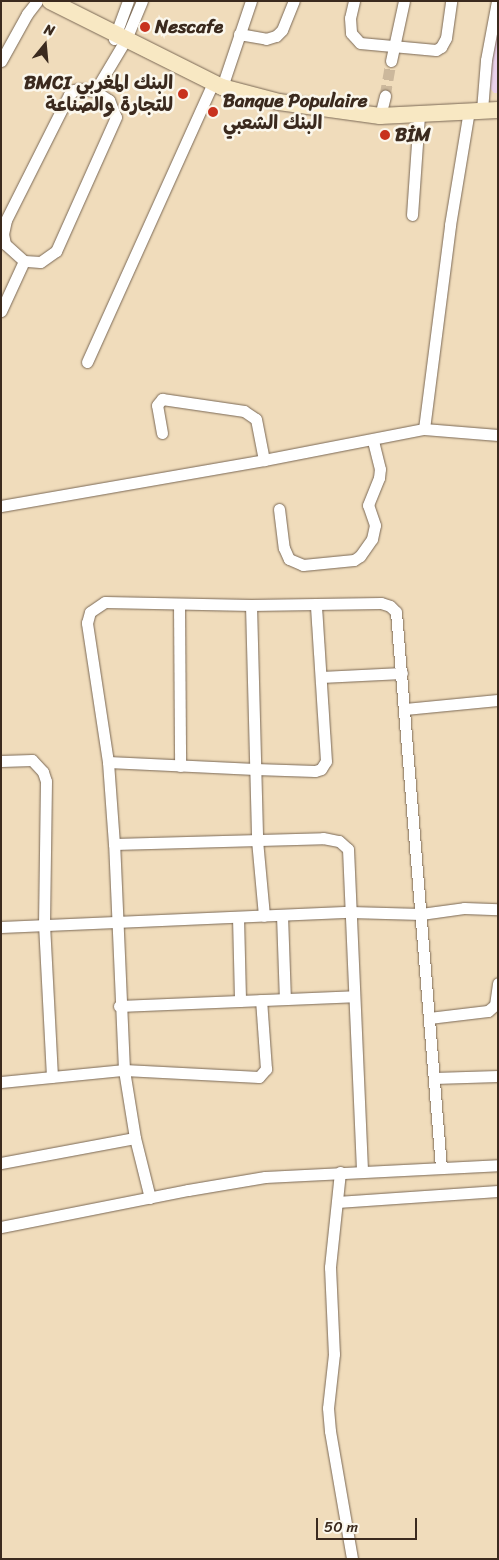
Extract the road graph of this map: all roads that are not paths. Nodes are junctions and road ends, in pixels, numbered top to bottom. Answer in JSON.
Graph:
{"nodes":[{"id":1,"x":26,"y":1,"type":"edge"},
{"id":2,"x":37,"y":1,"type":"edge"},
{"id":3,"x":50,"y":1,"type":"edge"},
{"id":4,"x":128,"y":1,"type":"edge"},
{"id":5,"x":142,"y":1,"type":"edge"},
{"id":6,"x":251,"y":1,"type":"edge"},
{"id":7,"x":294,"y":1,"type":"edge"},
{"id":8,"x":354,"y":1,"type":"edge"},
{"id":9,"x":404,"y":1,"type":"edge"},
{"id":10,"x":450,"y":1,"type":"edge"},
{"id":11,"x":497,"y":1,"type":"edge"},
{"id":12,"x":27,"y":14,"type":"junction"},
{"id":13,"x":239,"y":34,"type":"junction"},
{"id":14,"x":120,"y":36,"type":"junction"},
{"id":15,"x":394,"y":47,"type":"junction"},
{"id":16,"x":1,"y":61,"type":"edge"},
{"id":17,"x":391,"y":61,"type":"tunnel mouth"},
{"id":18,"x":217,"y":85,"type":"junction"},
{"id":19,"x":95,"y":91,"type":"junction"},
{"id":20,"x":384,"y":96,"type":"tunnel mouth"},
{"id":21,"x":483,"y":110,"type":"edge"},
{"id":22,"x":419,"y":114,"type":"junction"},
{"id":23,"x":380,"y":116,"type":"junction"},
{"id":24,"x":412,"y":215,"type":"dead end"},
{"id":25,"x":24,"y":261,"type":"junction"},
{"id":26,"x":1,"y":311,"type":"edge"},
{"id":27,"x":87,"y":362,"type":"dead end"},
{"id":28,"x":424,"y":430,"type":"junction"},
{"id":29,"x":162,"y":433,"type":"dead end"},
{"id":30,"x":498,"y":435,"type":"edge"},
{"id":31,"x":373,"y":440,"type":"junction"},
{"id":32,"x":264,"y":460,"type":"junction"},
{"id":33,"x":1,"y":506,"type":"edge"},
{"id":34,"x":279,"y":509,"type":"dead end"},
{"id":35,"x":179,"y":604,"type":"junction"},
{"id":36,"x":316,"y":604,"type":"junction"},
{"id":37,"x":251,"y":606,"type":"junction"},
{"id":38,"x":402,"y":672,"type":"junction"},
{"id":39,"x":321,"y":677,"type":"junction"},
{"id":40,"x":498,"y":700,"type":"edge"},
{"id":41,"x":405,"y":709,"type":"junction"},
{"id":42,"x":1,"y":761,"type":"edge"},
{"id":43,"x":108,"y":762,"type":"junction"},
{"id":44,"x":180,"y":766,"type":"junction"},
{"id":45,"x":255,"y":769,"type":"junction"},
{"id":46,"x":257,"y":840,"type":"junction"},
{"id":47,"x":114,"y":844,"type":"junction"},
{"id":48,"x":498,"y":907,"type":"edge"},
{"id":49,"x":350,"y":912,"type":"junction"},
{"id":50,"x":421,"y":914,"type":"junction"},
{"id":51,"x":264,"y":916,"type":"junction"},
{"id":52,"x":282,"y":916,"type":"junction"},
{"id":53,"x":238,"y":917,"type":"junction"},
{"id":54,"x":116,"y":922,"type":"junction"},
{"id":55,"x":44,"y":924,"type":"junction"},
{"id":56,"x":1,"y":927,"type":"edge"},
{"id":57,"x":498,"y":983,"type":"edge"},
{"id":58,"x":354,"y":996,"type":"junction"},
{"id":59,"x":285,"y":999,"type":"junction"},
{"id":60,"x":261,"y":1000,"type":"junction"},
{"id":61,"x":240,"y":1001,"type":"junction"},
{"id":62,"x":119,"y":1006,"type":"junction"},
{"id":63,"x":429,"y":1018,"type":"junction"},
{"id":64,"x":124,"y":1070,"type":"junction"},
{"id":65,"x":498,"y":1076,"type":"edge"},
{"id":66,"x":52,"y":1077,"type":"junction"},
{"id":67,"x":434,"y":1078,"type":"junction"},
{"id":68,"x":1,"y":1082,"type":"edge"},
{"id":69,"x":135,"y":1138,"type":"junction"},
{"id":70,"x":1,"y":1163,"type":"edge"},
{"id":71,"x":498,"y":1165,"type":"edge"},
{"id":72,"x":441,"y":1168,"type":"junction"},
{"id":73,"x":340,"y":1172,"type":"junction"},
{"id":74,"x":362,"y":1172,"type":"junction"},
{"id":75,"x":498,"y":1191,"type":"edge"},
{"id":76,"x":150,"y":1198,"type":"junction"},
{"id":77,"x":337,"y":1202,"type":"junction"},
{"id":78,"x":1,"y":1227,"type":"edge"},
{"id":79,"x":352,"y":1559,"type":"edge"}],
"edges":[{"from":1,"to":12,"type":"street"},
{"from":2,"to":12,"type":"street"},
{"from":3,"to":14,"type":"street"},
{"from":4,"to":14,"type":"street"},
{"from":5,"to":14,"type":"street"},
{"from":6,"to":13,"type":"street"},
{"from":7,"to":13,"type":"street"},
{"from":8,"to":15,"type":"street"},
{"from":9,"to":15,"type":"street"},
{"from":10,"to":15,"type":"street"},
{"from":11,"to":21,"type":"street"},
{"from":12,"to":16,"type":"street"},
{"from":13,"to":18,"type":"street"},
{"from":14,"to":18,"type":"street"},
{"from":14,"to":19,"type":"street"},
{"from":15,"to":17,"type":"street"},
{"from":18,"to":23,"type":"street"},
{"from":18,"to":27,"type":"street"},
{"from":19,"to":25,"type":"street"},
{"from":19,"to":25,"type":"street"},
{"from":20,"to":23,"type":"street"},
{"from":21,"to":22,"type":"street"},
{"from":21,"to":28,"type":"street"},
{"from":22,"to":23,"type":"street"},
{"from":22,"to":24,"type":"street"},
{"from":25,"to":26,"type":"street"},
{"from":28,"to":30,"type":"street"},
{"from":28,"to":31,"type":"street"},
{"from":29,"to":32,"type":"street"},
{"from":31,"to":32,"type":"street"},
{"from":31,"to":34,"type":"street"},
{"from":32,"to":33,"type":"street"},
{"from":35,"to":37,"type":"street"},
{"from":35,"to":43,"type":"street"},
{"from":35,"to":44,"type":"street"},
{"from":36,"to":37,"type":"street"},
{"from":36,"to":38,"type":"street"},
{"from":36,"to":39,"type":"street"},
{"from":37,"to":45,"type":"street"},
{"from":38,"to":39,"type":"street"},
{"from":38,"to":41,"type":"street"},
{"from":39,"to":45,"type":"street"},
{"from":40,"to":41,"type":"street"},
{"from":41,"to":50,"type":"street"},
{"from":42,"to":55,"type":"street"},
{"from":43,"to":44,"type":"street"},
{"from":43,"to":47,"type":"street"},
{"from":44,"to":45,"type":"street"},
{"from":45,"to":46,"type":"street"},
{"from":46,"to":47,"type":"street"},
{"from":46,"to":49,"type":"street"},
{"from":46,"to":51,"type":"street"},
{"from":47,"to":54,"type":"street"},
{"from":48,"to":50,"type":"street"},
{"from":49,"to":50,"type":"street"},
{"from":49,"to":52,"type":"street"},
{"from":49,"to":58,"type":"street"},
{"from":50,"to":63,"type":"street"},
{"from":51,"to":52,"type":"street"},
{"from":51,"to":53,"type":"street"},
{"from":52,"to":59,"type":"street"},
{"from":53,"to":54,"type":"street"},
{"from":53,"to":61,"type":"street"},
{"from":54,"to":55,"type":"street"},
{"from":54,"to":62,"type":"street"},
{"from":55,"to":56,"type":"street"},
{"from":55,"to":66,"type":"street"},
{"from":57,"to":63,"type":"street"},
{"from":58,"to":59,"type":"street"},
{"from":58,"to":74,"type":"street"},
{"from":59,"to":60,"type":"street"},
{"from":60,"to":61,"type":"street"},
{"from":60,"to":64,"type":"street"},
{"from":61,"to":62,"type":"street"},
{"from":62,"to":64,"type":"street"},
{"from":63,"to":67,"type":"street"},
{"from":64,"to":66,"type":"street"},
{"from":64,"to":69,"type":"street"},
{"from":65,"to":67,"type":"street"},
{"from":66,"to":68,"type":"street"},
{"from":67,"to":72,"type":"street"},
{"from":69,"to":70,"type":"street"},
{"from":69,"to":76,"type":"street"},
{"from":71,"to":72,"type":"street"},
{"from":72,"to":74,"type":"street"},
{"from":73,"to":74,"type":"street"},
{"from":73,"to":76,"type":"street"},
{"from":73,"to":77,"type":"street"},
{"from":75,"to":77,"type":"street"},
{"from":76,"to":78,"type":"street"},
{"from":77,"to":79,"type":"street"}]}
